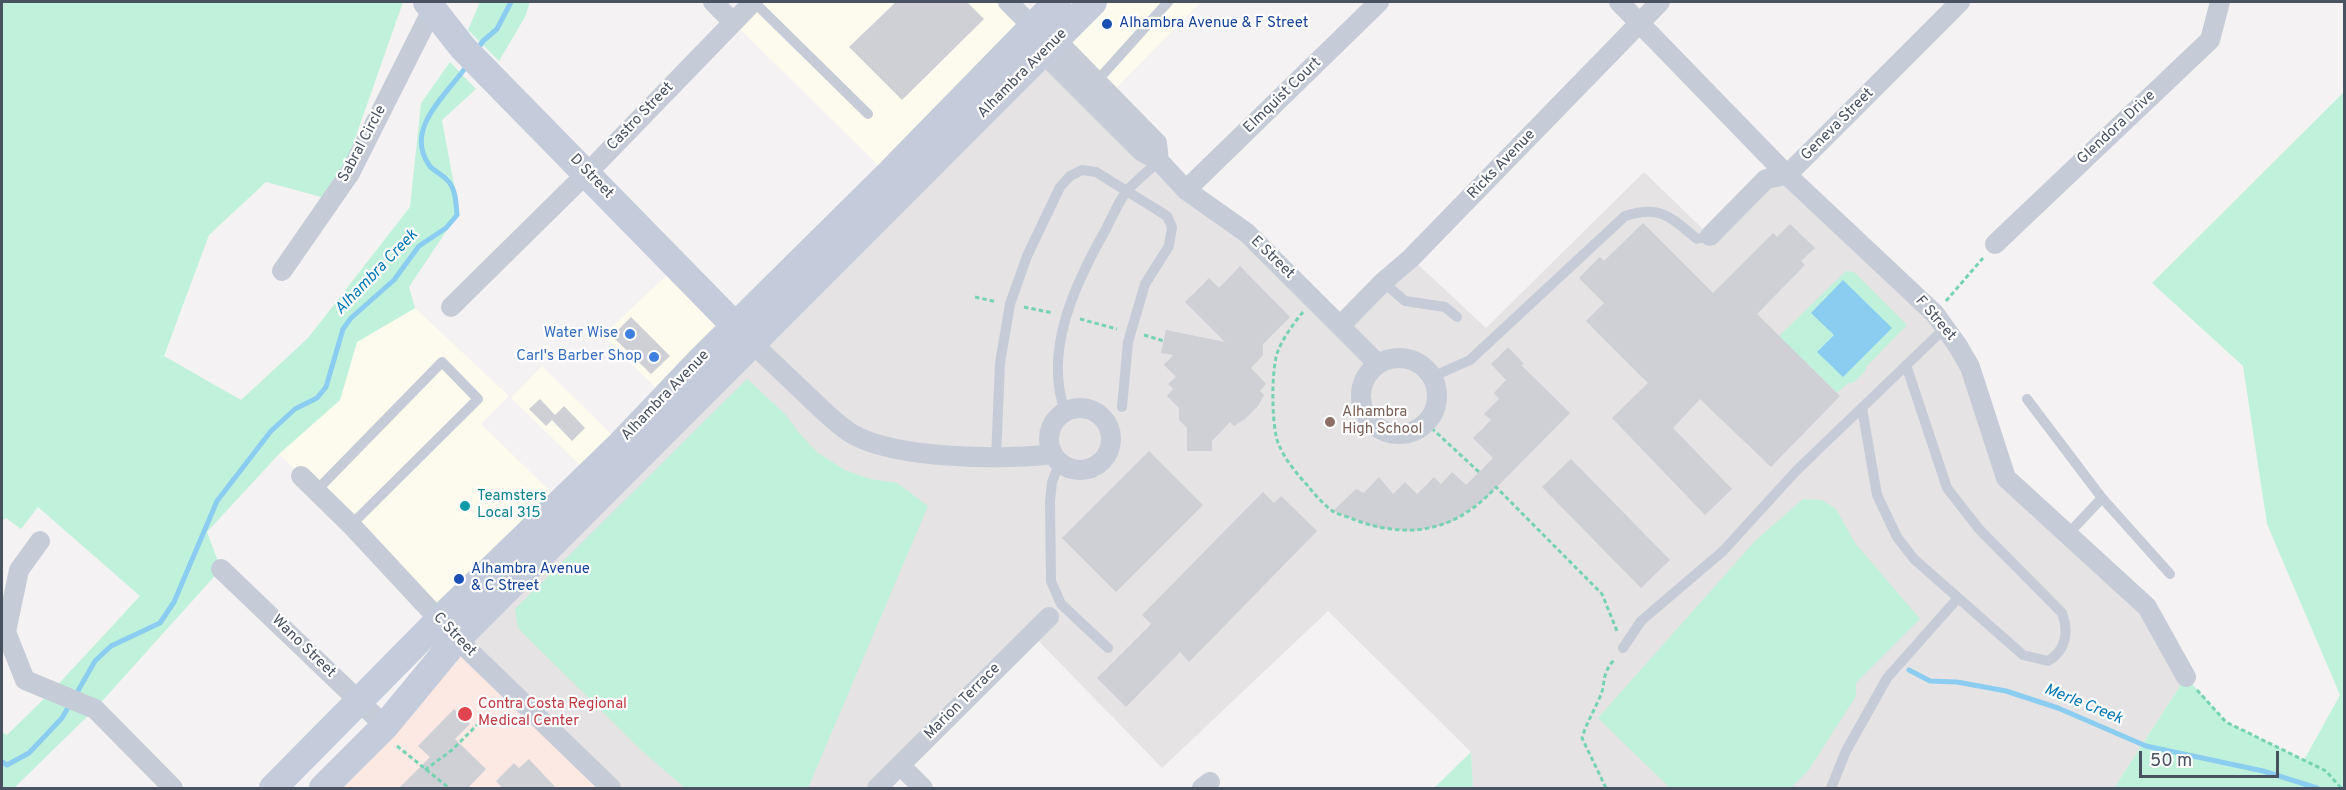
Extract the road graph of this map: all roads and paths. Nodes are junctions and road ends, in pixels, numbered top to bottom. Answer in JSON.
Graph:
{"nodes":[{"id":1,"x":713,"y":2,"type":"edge"},
{"id":2,"x":754,"y":2,"type":"edge"},
{"id":3,"x":1008,"y":2,"type":"edge"},
{"id":4,"x":1057,"y":2,"type":"edge"},
{"id":5,"x":1093,"y":2,"type":"edge"},
{"id":6,"x":1168,"y":2,"type":"edge"},
{"id":7,"x":1379,"y":2,"type":"edge"},
{"id":8,"x":1619,"y":2,"type":"edge"},
{"id":9,"x":1660,"y":2,"type":"edge"},
{"id":10,"x":1960,"y":2,"type":"edge"},
{"id":11,"x":2220,"y":2,"type":"edge"},
{"id":12,"x":430,"y":6,"type":"edge"},
{"id":13,"x":733,"y":22,"type":"junction"},
{"id":14,"x":1640,"y":22,"type":"junction"},
{"id":15,"x":1044,"y":40,"type":"junction"},
{"id":16,"x":1091,"y":87,"type":"junction"},
{"id":17,"x":868,"y":114,"type":"dead end"},
{"id":18,"x":1159,"y":160,"type":"junction"},
{"id":19,"x":585,"y":171,"type":"junction"},
{"id":20,"x":1787,"y":175,"type":"junction"},
{"id":21,"x":1186,"y":190,"type":"junction"},
{"id":22,"x":1126,"y":192,"type":"junction"},
{"id":23,"x":1710,"y":236,"type":"joint"},
{"id":24,"x":1995,"y":244,"type":"joint"},
{"id":25,"x":282,"y":271,"type":"dead end"},
{"id":26,"x":1383,"y":282,"type":"junction"},
{"id":27,"x":1317,"y":301,"type":"junction"},
{"id":28,"x":451,"y":307,"type":"dead end"},
{"id":29,"x":1457,"y":317,"type":"dead end"},
{"id":30,"x":1940,"y":321,"type":"junction"},
{"id":31,"x":1341,"y":326,"type":"junction"},
{"id":32,"x":743,"y":334,"type":"junction"},
{"id":33,"x":1378,"y":364,"type":"junction"},
{"id":34,"x":1906,"y":365,"type":"junction"},
{"id":35,"x":1432,"y":377,"type":"junction"},
{"id":36,"x":2027,"y":399,"type":"dead end"},
{"id":37,"x":1122,"y":407,"type":"dead end"},
{"id":38,"x":1862,"y":408,"type":"junction"},
{"id":39,"x":1065,"y":411,"type":"junction"},
{"id":40,"x":1426,"y":423,"type":"junction"},
{"id":41,"x":996,"y":458,"type":"junction"},
{"id":42,"x":1056,"y":458,"type":"junction"},
{"id":43,"x":1479,"y":472,"type":"dead end"},
{"id":44,"x":301,"y":476,"type":"dead end"},
{"id":45,"x":316,"y":491,"type":"junction"},
{"id":46,"x":2102,"y":498,"type":"junction"},
{"id":47,"x":351,"y":525,"type":"junction"},
{"id":48,"x":2068,"y":534,"type":"junction"},
{"id":49,"x":40,"y":541,"type":"dead end"},
{"id":50,"x":220,"y":569,"type":"dead end"},
{"id":51,"x":2170,"y":574,"type":"dead end"},
{"id":52,"x":1958,"y":598,"type":"junction"},
{"id":53,"x":1055,"y":610,"type":"junction"},
{"id":54,"x":448,"y":629,"type":"junction"},
{"id":55,"x":1107,"y":648,"type":"dead end"},
{"id":56,"x":1623,"y":648,"type":"junction"},
{"id":57,"x":2186,"y":678,"type":"joint"},
{"id":58,"x":359,"y":702,"type":"junction"},
{"id":59,"x":477,"y":725,"type":"dead end"},
{"id":60,"x":382,"y":729,"type":"junction"},
{"id":61,"x":900,"y":766,"type":"junction"},
{"id":62,"x":425,"y":770,"type":"junction"},
{"id":63,"x":173,"y":789,"type":"edge"},
{"id":64,"x":273,"y":789,"type":"edge"},
{"id":65,"x":323,"y":789,"type":"edge"},
{"id":66,"x":449,"y":789,"type":"edge"},
{"id":67,"x":612,"y":789,"type":"edge"},
{"id":68,"x":877,"y":789,"type":"edge"},
{"id":69,"x":923,"y":789,"type":"edge"},
{"id":70,"x":1606,"y":789,"type":"edge"},
{"id":71,"x":1831,"y":789,"type":"edge"},
{"id":72,"x":2341,"y":789,"type":"edge"}],
"edges":[{"from":1,"to":13,"type":"street"},
{"from":2,"to":13,"type":"street","name":"Castro Street"},
{"from":2,"to":17,"type":"lane"},
{"from":3,"to":15,"type":"street","name":"E Street"},
{"from":4,"to":15,"type":"main road","name":"Alhambra Avenue"},
{"from":5,"to":15,"type":"main road","name":"Alhambra Avenue"},
{"from":6,"to":16,"type":"lane"},
{"from":7,"to":21,"type":"street","name":"Elmquist Court"},
{"from":8,"to":14,"type":"street","name":"F Street"},
{"from":9,"to":14,"type":"street","name":"Ricks Avenue"},
{"from":10,"to":20,"type":"street","name":"Geneva Street"},
{"from":11,"to":24,"type":"street","name":"Glendora Drive"},
{"from":12,"to":19,"type":"main road","name":"D Street"},
{"from":12,"to":25,"type":"street","name":"Sabral Circle"},
{"from":13,"to":19,"type":"street","name":"Castro Street"},
{"from":14,"to":20,"type":"street","name":"F Street"},
{"from":14,"to":26,"type":"street","name":"Ricks Avenue"},
{"from":15,"to":16,"type":"street","name":"E Street"},
{"from":15,"to":32,"type":"main road","name":"Alhambra Avenue"},
{"from":16,"to":18,"type":"street","name":"E Street"},
{"from":18,"to":21,"type":"street","name":"E Street"},
{"from":18,"to":22,"type":"lane"},
{"from":19,"to":28,"type":"street","name":"Castro Street"},
{"from":19,"to":32,"type":"main road","name":"D Street"},
{"from":20,"to":23,"type":"street","name":"Geneva Street"},
{"from":20,"to":30,"type":"street","name":"F Street"},
{"from":21,"to":27,"type":"street","name":"E Street"},
{"from":22,"to":37,"type":"lane"},
{"from":22,"to":39,"type":"lane"},
{"from":22,"to":41,"type":"lane"},
{"from":23,"to":35,"type":"lane"},
{"from":24,"to":30,"type":"path"},
{"from":26,"to":29,"type":"lane"},
{"from":26,"to":31,"type":"street","name":"Ricks Avenue"},
{"from":27,"to":31,"type":"street","name":"E Street"},
{"from":27,"to":56,"type":"path"},
{"from":30,"to":34,"type":"lane"},
{"from":30,"to":48,"type":"street","name":"F Street"},
{"from":31,"to":33,"type":"street","name":"E Street"},
{"from":32,"to":41,"type":"street"},
{"from":32,"to":54,"type":"main road","name":"Alhambra Avenue"},
{"from":33,"to":35,"type":"street"},
{"from":33,"to":40,"type":"street"},
{"from":34,"to":38,"type":"lane"},
{"from":34,"to":52,"type":"lane"},
{"from":35,"to":40,"type":"street"},
{"from":36,"to":46,"type":"lane"},
{"from":38,"to":52,"type":"lane"},
{"from":38,"to":56,"type":"lane"},
{"from":39,"to":42,"type":"street"},
{"from":39,"to":42,"type":"street"},
{"from":40,"to":43,"type":"path"},
{"from":41,"to":42,"type":"street"},
{"from":42,"to":53,"type":"lane"},
{"from":44,"to":45,"type":"street","name":"C Street"},
{"from":45,"to":47,"type":"street","name":"C Street"},
{"from":45,"to":47,"type":"lane"},
{"from":46,"to":48,"type":"lane"},
{"from":46,"to":51,"type":"lane"},
{"from":47,"to":54,"type":"street","name":"C Street"},
{"from":48,"to":57,"type":"street","name":"F Street"},
{"from":49,"to":63,"type":"street"},
{"from":50,"to":58,"type":"street","name":"Wano Street"},
{"from":52,"to":71,"type":"lane"},
{"from":53,"to":55,"type":"lane"},
{"from":53,"to":61,"type":"street","name":"Marion Terrace"},
{"from":54,"to":58,"type":"main road","name":"Alhambra Avenue"},
{"from":54,"to":60,"type":"main road","name":"Alhambra Avenue"},
{"from":54,"to":67,"type":"street","name":"C Street"},
{"from":56,"to":70,"type":"path"},
{"from":57,"to":72,"type":"path"},
{"from":58,"to":60,"type":"street","name":"Wano Street"},
{"from":58,"to":64,"type":"main road","name":"Alhambra Avenue"},
{"from":59,"to":62,"type":"path"},
{"from":60,"to":62,"type":"path"},
{"from":60,"to":65,"type":"main road","name":"Alhambra Avenue"},
{"from":61,"to":68,"type":"street","name":"Marion Terrace"},
{"from":61,"to":69,"type":"street"},
{"from":62,"to":66,"type":"path"}]}
